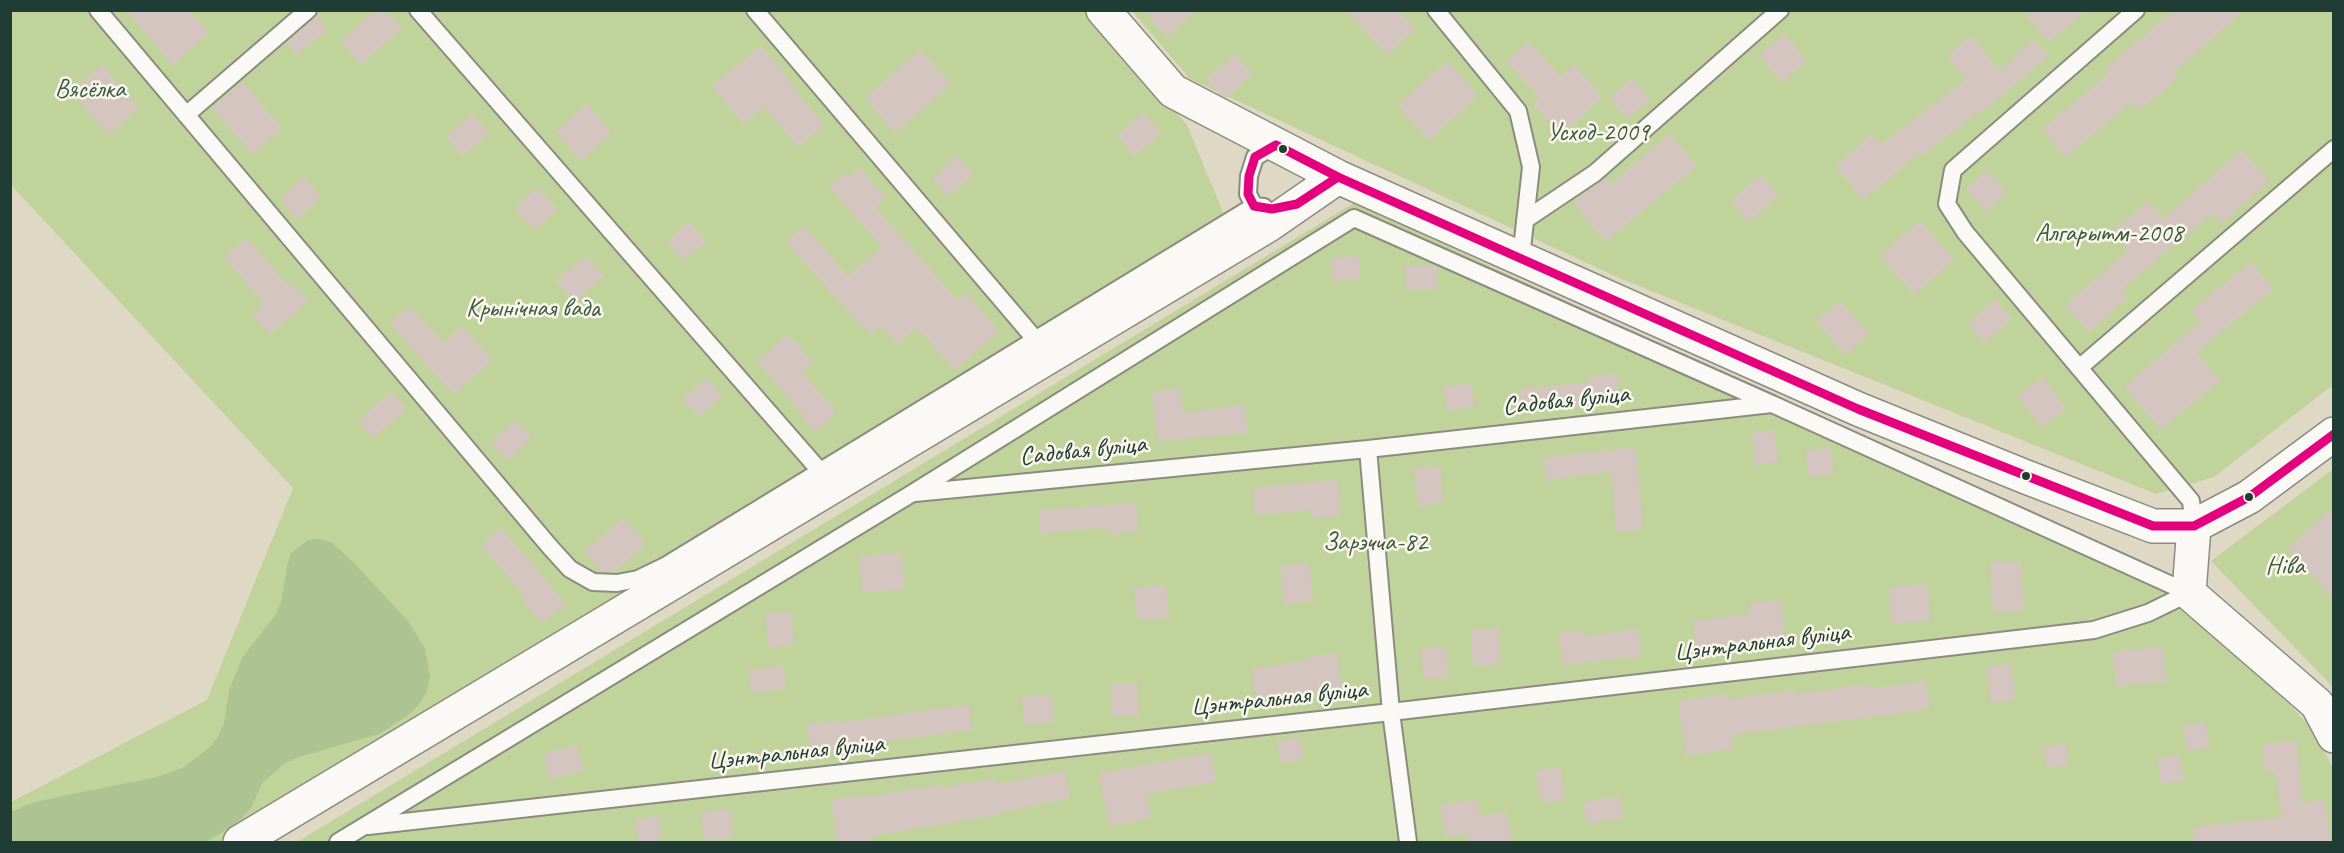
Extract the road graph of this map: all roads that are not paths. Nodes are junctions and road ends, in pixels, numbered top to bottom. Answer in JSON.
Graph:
{"nodes":[{"id":1,"x":98,"y":10,"type":"edge"},
{"id":2,"x":308,"y":10,"type":"edge"},
{"id":3,"x":418,"y":10,"type":"edge"},
{"id":4,"x":755,"y":10,"type":"edge"},
{"id":5,"x":1103,"y":10,"type":"edge"},
{"id":6,"x":1436,"y":10,"type":"edge"},
{"id":7,"x":1780,"y":10,"type":"edge"},
{"id":8,"x":2136,"y":10,"type":"edge"},
{"id":9,"x":1762,"y":16,"type":"edge"},
{"id":10,"x":186,"y":115,"type":"junction"},
{"id":11,"x":1276,"y":145,"type":"junction"},
{"id":12,"x":2334,"y":149,"type":"edge"},
{"id":13,"x":1338,"y":177,"type":"junction"},
{"id":14,"x":1297,"y":204,"type":"junction"},
{"id":15,"x":1254,"y":206,"type":"junction"},
{"id":16,"x":1525,"y":220,"type":"junction"},
{"id":17,"x":1521,"y":258,"type":"junction"},
{"id":18,"x":1035,"y":339,"type":"junction"},
{"id":19,"x":2079,"y":368,"type":"junction"},
{"id":20,"x":1772,"y":404,"type":"junction"},
{"id":21,"x":2331,"y":441,"type":"edge"},
{"id":22,"x":1368,"y":449,"type":"junction"},
{"id":23,"x":820,"y":471,"type":"junction"},
{"id":24,"x":910,"y":494,"type":"junction"},
{"id":25,"x":2194,"y":526,"type":"junction"},
{"id":26,"x":2188,"y":593,"type":"junction"},
{"id":27,"x":1390,"y":712,"type":"junction"},
{"id":28,"x":2334,"y":736,"type":"edge"},
{"id":29,"x":368,"y":826,"type":"junction"},
{"id":30,"x":240,"y":843,"type":"edge"},
{"id":31,"x":338,"y":843,"type":"edge"},
{"id":32,"x":1408,"y":843,"type":"edge"}],
"edges":[{"from":1,"to":10,"type":"lane"},
{"from":2,"to":10,"type":"lane"},
{"from":3,"to":23,"type":"lane"},
{"from":4,"to":18,"type":"lane"},
{"from":5,"to":11,"type":"street"},
{"from":6,"to":16,"type":"lane"},
{"from":7,"to":9,"type":"lane"},
{"from":8,"to":19,"type":"lane"},
{"from":9,"to":16,"type":"lane"},
{"from":10,"to":23,"type":"lane"},
{"from":11,"to":13,"type":"street"},
{"from":11,"to":15,"type":"lane"},
{"from":12,"to":19,"type":"lane"},
{"from":13,"to":14,"type":"street"},
{"from":13,"to":17,"type":"street"},
{"from":14,"to":15,"type":"lane"},
{"from":14,"to":30,"type":"street"},
{"from":15,"to":18,"type":"lane"},
{"from":16,"to":17,"type":"lane"},
{"from":17,"to":25,"type":"street"},
{"from":18,"to":23,"type":"lane"},
{"from":19,"to":25,"type":"lane"},
{"from":20,"to":22,"type":"lane","name":"Садовая вуліца"},
{"from":20,"to":24,"type":"lane"},
{"from":20,"to":26,"type":"lane"},
{"from":21,"to":25,"type":"street"},
{"from":22,"to":24,"type":"lane","name":"Садовая вуліца"},
{"from":22,"to":27,"type":"lane"},
{"from":24,"to":29,"type":"lane"},
{"from":25,"to":26,"type":"street"},
{"from":26,"to":27,"type":"lane","name":"Цэнтральная вуліца"},
{"from":26,"to":28,"type":"street"},
{"from":27,"to":29,"type":"lane","name":"Цэнтральная вуліца"},
{"from":27,"to":32,"type":"lane"},
{"from":29,"to":31,"type":"lane"}]}
